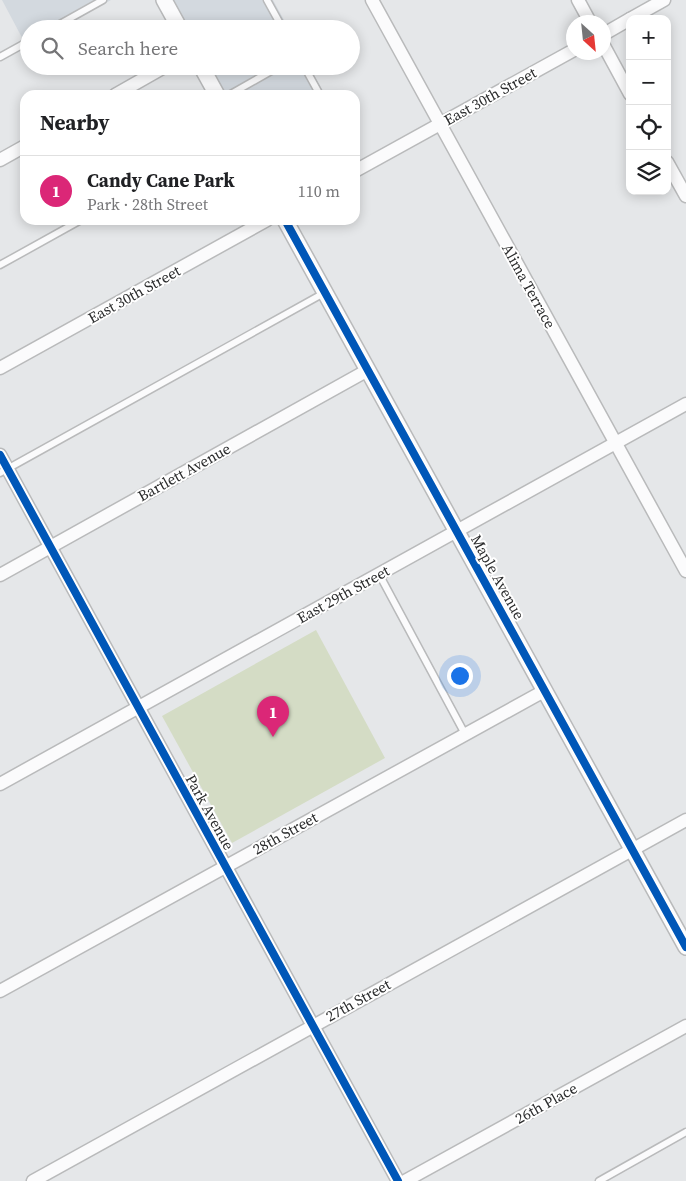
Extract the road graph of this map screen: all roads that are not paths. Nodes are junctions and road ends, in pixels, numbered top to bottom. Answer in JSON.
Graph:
{"nodes":[{"id":1,"x":103,"y":0,"type":"edge"},
{"id":2,"x":164,"y":0,"type":"edge"},
{"id":3,"x":267,"y":0,"type":"edge"},
{"id":4,"x":372,"y":0,"type":"edge"},
{"id":5,"x":578,"y":0,"type":"edge"},
{"id":6,"x":664,"y":0,"type":"edge"},
{"id":7,"x":586,"y":15,"type":"edge"},
{"id":8,"x":637,"y":15,"type":"edge"},
{"id":9,"x":67,"y":20,"type":"edge"},
{"id":10,"x":175,"y":20,"type":"edge"},
{"id":11,"x":278,"y":20,"type":"edge"},
{"id":12,"x":626,"y":21,"type":"edge"},
{"id":13,"x":611,"y":30,"type":"edge"},
{"id":14,"x":20,"y":46,"type":"edge"},
{"id":15,"x":566,"y":54,"type":"edge"},
{"id":16,"x":0,"y":57,"type":"edge"},
{"id":17,"x":611,"y":59,"type":"edge"},
{"id":18,"x":150,"y":75,"type":"edge"},
{"id":19,"x":206,"y":75,"type":"edge"},
{"id":20,"x":264,"y":75,"type":"edge"},
{"id":21,"x":309,"y":75,"type":"edge"},
{"id":22,"x":626,"y":87,"type":"edge"},
{"id":23,"x":124,"y":90,"type":"edge"},
{"id":24,"x":214,"y":90,"type":"edge"},
{"id":25,"x":238,"y":90,"type":"edge"},
{"id":26,"x":317,"y":90,"type":"edge"},
{"id":27,"x":440,"y":124,"type":"junction"},
{"id":28,"x":20,"y":149,"type":"edge"},
{"id":29,"x":0,"y":160,"type":"edge"},
{"id":30,"x":360,"y":167,"type":"edge"},
{"id":31,"x":671,"y":169,"type":"edge"},
{"id":32,"x":686,"y":196,"type":"edge"},
{"id":33,"x":72,"y":225,"type":"edge"},
{"id":34,"x":258,"y":225,"type":"edge"},
{"id":35,"x":288,"y":225,"type":"edge"},
{"id":36,"x":0,"y":265,"type":"edge"},
{"id":37,"x":325,"y":292,"type":"junction"},
{"id":38,"x":0,"y":368,"type":"edge"},
{"id":39,"x":368,"y":370,"type":"junction"},
{"id":40,"x":686,"y":404,"type":"edge"},
{"id":41,"x":616,"y":443,"type":"junction"},
{"id":42,"x":0,"y":455,"type":"edge"},
{"id":43,"x":4,"y":471,"type":"edge"},
{"id":44,"x":457,"y":532,"type":"junction"},
{"id":45,"x":50,"y":547,"type":"junction"},
{"id":46,"x":686,"y":571,"type":"edge"},
{"id":47,"x":379,"y":574,"type":"junction"},
{"id":48,"x":0,"y":575,"type":"edge"},
{"id":49,"x":544,"y":690,"type":"junction"},
{"id":50,"x":138,"y":708,"type":"junction"},
{"id":51,"x":465,"y":734,"type":"junction"},
{"id":52,"x":0,"y":784,"type":"edge"},
{"id":53,"x":686,"y":820,"type":"edge"},
{"id":54,"x":632,"y":849,"type":"junction"},
{"id":55,"x":225,"y":867,"type":"junction"},
{"id":56,"x":686,"y":947,"type":"edge"},
{"id":57,"x":0,"y":991,"type":"edge"},
{"id":58,"x":312,"y":1025,"type":"junction"},
{"id":59,"x":686,"y":1026,"type":"edge"},
{"id":60,"x":686,"y":1132,"type":"edge"},
{"id":61,"x":33,"y":1181,"type":"edge"},
{"id":62,"x":398,"y":1181,"type":"edge"},
{"id":63,"x":405,"y":1181,"type":"edge"},
{"id":64,"x":599,"y":1181,"type":"edge"}],
"edges":[{"from":1,"to":9,"type":"lane"},
{"from":2,"to":10,"type":"street"},
{"from":3,"to":11,"type":"lane"},
{"from":4,"to":27,"type":"street","name":"Alima Terrace"},
{"from":5,"to":7,"type":"street"},
{"from":6,"to":8,"type":"street"},
{"from":12,"to":13,"type":"street"},
{"from":14,"to":16,"type":"lane"},
{"from":15,"to":27,"type":"street","name":"East 30th Street"},
{"from":17,"to":22,"type":"street"},
{"from":18,"to":23,"type":"street"},
{"from":19,"to":24,"type":"street"},
{"from":20,"to":25,"type":"lane"},
{"from":21,"to":26,"type":"lane"},
{"from":27,"to":30,"type":"street","name":"East 30th Street"},
{"from":27,"to":41,"type":"street","name":"Alima Terrace"},
{"from":28,"to":29,"type":"street"},
{"from":31,"to":32,"type":"street"},
{"from":33,"to":36,"type":"lane"},
{"from":34,"to":38,"type":"street","name":"East 30th Street"},
{"from":35,"to":37,"type":"street","name":"Maple Avenue"},
{"from":37,"to":39,"type":"street","name":"Maple Avenue"},
{"from":37,"to":43,"type":"lane"},
{"from":39,"to":44,"type":"street","name":"Maple Avenue"},
{"from":39,"to":45,"type":"street","name":"Bartlett Avenue"},
{"from":40,"to":41,"type":"street","name":"East 29th Street"},
{"from":41,"to":44,"type":"street","name":"East 29th Street"},
{"from":41,"to":46,"type":"street","name":"Alima Terrace"},
{"from":42,"to":43,"type":"street","name":"Park Avenue"},
{"from":43,"to":45,"type":"street","name":"Park Avenue"},
{"from":44,"to":47,"type":"street","name":"East 29th Street"},
{"from":44,"to":49,"type":"street","name":"Maple Avenue"},
{"from":45,"to":48,"type":"street","name":"Bartlett Avenue"},
{"from":45,"to":50,"type":"street","name":"Park Avenue"},
{"from":47,"to":50,"type":"street","name":"East 29th Street"},
{"from":47,"to":51,"type":"lane"},
{"from":49,"to":51,"type":"street","name":"28th Street"},
{"from":49,"to":54,"type":"street","name":"Maple Avenue"},
{"from":50,"to":52,"type":"street","name":"East 29th Street"},
{"from":50,"to":55,"type":"street","name":"Park Avenue"},
{"from":51,"to":55,"type":"street","name":"28th Street"},
{"from":53,"to":54,"type":"street","name":"27th Street"},
{"from":54,"to":56,"type":"street","name":"Maple Avenue"},
{"from":54,"to":58,"type":"street","name":"27th Street"},
{"from":55,"to":57,"type":"street","name":"28th Street"},
{"from":55,"to":58,"type":"street","name":"Park Avenue"},
{"from":58,"to":61,"type":"street","name":"27th Street"},
{"from":58,"to":62,"type":"street","name":"Park Avenue"},
{"from":59,"to":63,"type":"street","name":"26th Place"},
{"from":60,"to":64,"type":"lane"}]}
